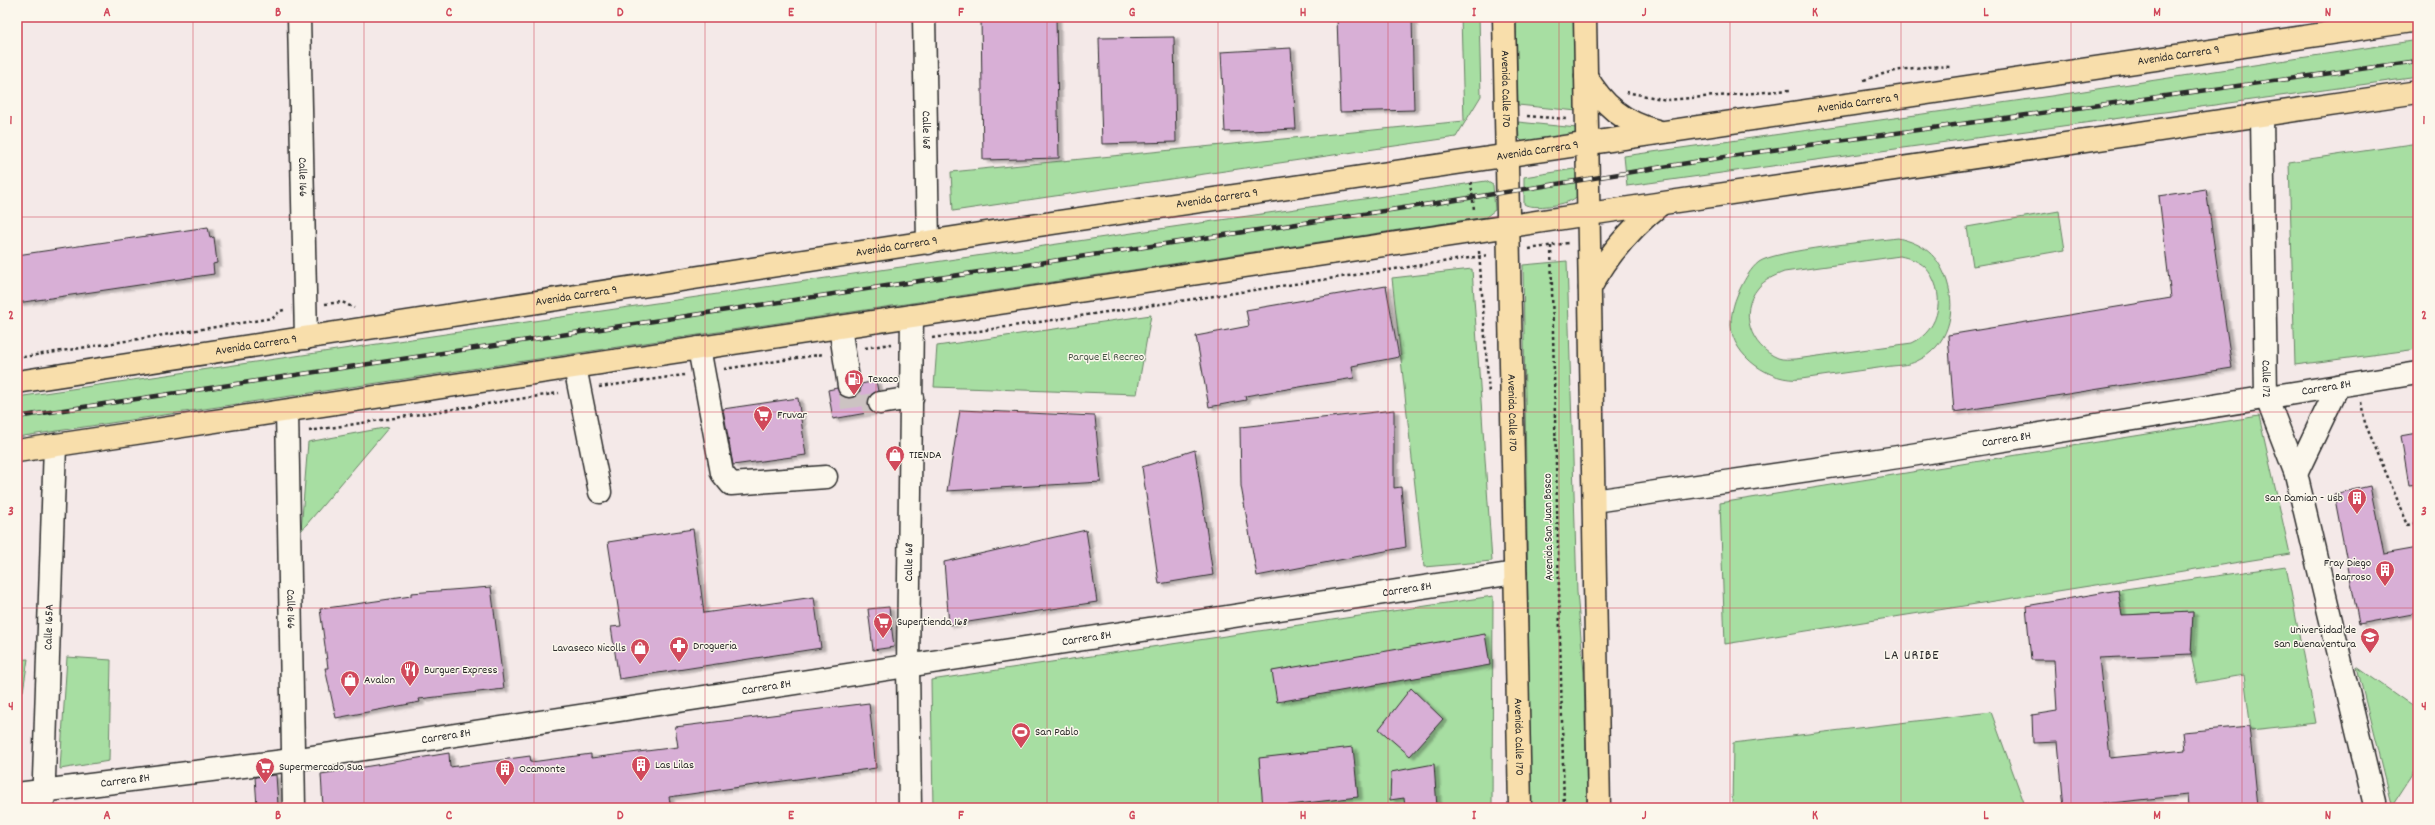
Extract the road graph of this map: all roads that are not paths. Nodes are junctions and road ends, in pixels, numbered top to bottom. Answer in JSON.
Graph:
{"nodes":[{"id":1,"x":299,"y":17,"type":"edge"},
{"id":2,"x":924,"y":17,"type":"edge"},
{"id":3,"x":1504,"y":17,"type":"edge"},
{"id":4,"x":1585,"y":17,"type":"edge"},
{"id":5,"x":2418,"y":20,"type":"edge"},
{"id":6,"x":1586,"y":76,"type":"junction"},
{"id":7,"x":2418,"y":92,"type":"edge"},
{"id":8,"x":2262,"y":116,"type":"junction"},
{"id":9,"x":1660,"y":132,"type":"junction"},
{"id":10,"x":1587,"y":143,"type":"junction"},
{"id":11,"x":1506,"y":155,"type":"junction"},
{"id":12,"x":1662,"y":203,"type":"junction"},
{"id":13,"x":1588,"y":214,"type":"junction"},
{"id":14,"x":1508,"y":226,"type":"junction"},
{"id":15,"x":928,"y":243,"type":"junction"},
{"id":16,"x":1590,"y":289,"type":"junction"},
{"id":17,"x":912,"y":316,"type":"junction"},
{"id":18,"x":840,"y":327,"type":"junction"},
{"id":19,"x":306,"y":338,"type":"junction"},
{"id":20,"x":699,"y":348,"type":"junction"},
{"id":21,"x":575,"y":367,"type":"junction"},
{"id":22,"x":2418,"y":373,"type":"edge"},
{"id":23,"x":17,"y":382,"type":"edge"},
{"id":24,"x":2348,"y":384,"type":"junction"},
{"id":25,"x":850,"y":386,"type":"tunnel mouth"},
{"id":26,"x":2266,"y":396,"type":"junction"},
{"id":27,"x":912,"y":398,"type":"junction"},
{"id":28,"x":880,"y":403,"type":"tunnel mouth"},
{"id":29,"x":287,"y":411,"type":"junction"},
{"id":30,"x":55,"y":445,"type":"junction"},
{"id":31,"x":17,"y":451,"type":"edge"},
{"id":32,"x":2296,"y":474,"type":"junction"},
{"id":33,"x":826,"y":477,"type":"dead end"},
{"id":34,"x":600,"y":492,"type":"dead end"},
{"id":35,"x":1594,"y":501,"type":"junction"},
{"id":36,"x":1515,"y":573,"type":"junction"},
{"id":37,"x":908,"y":666,"type":"junction"},
{"id":38,"x":292,"y":760,"type":"junction"},
{"id":39,"x":17,"y":794,"type":"edge"},
{"id":40,"x":43,"y":800,"type":"edge"},
{"id":41,"x":2374,"y":802,"type":"dead end"},
{"id":42,"x":294,"y":808,"type":"edge"},
{"id":43,"x":910,"y":808,"type":"edge"},
{"id":44,"x":1520,"y":808,"type":"edge"},
{"id":45,"x":1599,"y":808,"type":"edge"}],
"edges":[{"from":1,"to":19,"type":"street","name":"Calle 166"},
{"from":2,"to":15,"type":"street","name":"Calle 168"},
{"from":3,"to":11,"type":"main road","name":"Avenida Calle 170"},
{"from":4,"to":6,"type":"main road"},
{"from":5,"to":9,"type":"main road","name":"Avenida Carrera 9"},
{"from":6,"to":9,"type":"main road"},
{"from":6,"to":10,"type":"main road"},
{"from":7,"to":8,"type":"main road"},
{"from":8,"to":12,"type":"main road"},
{"from":8,"to":26,"type":"street","name":"Calle 172"},
{"from":9,"to":10,"type":"main road","name":"Avenida Carrera 9"},
{"from":10,"to":11,"type":"main road","name":"Avenida Carrera 9"},
{"from":10,"to":13,"type":"main road"},
{"from":11,"to":14,"type":"main road","name":"Avenida Calle 170"},
{"from":11,"to":15,"type":"main road","name":"Avenida Carrera 9"},
{"from":12,"to":13,"type":"main road"},
{"from":12,"to":16,"type":"main road"},
{"from":13,"to":14,"type":"main road"},
{"from":13,"to":16,"type":"main road"},
{"from":14,"to":17,"type":"main road"},
{"from":14,"to":36,"type":"main road","name":"Avenida Calle 170"},
{"from":15,"to":19,"type":"main road","name":"Avenida Carrera 9"},
{"from":16,"to":35,"type":"main road"},
{"from":17,"to":18,"type":"main road"},
{"from":17,"to":27,"type":"street","name":"Calle 168"},
{"from":18,"to":20,"type":"main road"},
{"from":18,"to":25,"type":"street"},
{"from":19,"to":23,"type":"main road","name":"Avenida Carrera 9"},
{"from":20,"to":21,"type":"main road"},
{"from":20,"to":33,"type":"street"},
{"from":21,"to":29,"type":"main road"},
{"from":21,"to":34,"type":"street"},
{"from":22,"to":24,"type":"street","name":"Carrera 8H"},
{"from":24,"to":26,"type":"street","name":"Carrera 8H"},
{"from":24,"to":32,"type":"street"},
{"from":26,"to":32,"type":"street","name":"Calle 172"},
{"from":26,"to":35,"type":"street","name":"Carrera 8H"},
{"from":27,"to":28,"type":"street"},
{"from":27,"to":37,"type":"street","name":"Calle 168"},
{"from":29,"to":30,"type":"main road"},
{"from":29,"to":38,"type":"street","name":"Calle 166"},
{"from":30,"to":31,"type":"main road"},
{"from":30,"to":40,"type":"street","name":"Calle 165A"},
{"from":32,"to":41,"type":"street","name":"Calle 172"},
{"from":35,"to":45,"type":"main road"},
{"from":36,"to":37,"type":"street","name":"Carrera 8H"},
{"from":36,"to":44,"type":"main road","name":"Avenida Calle 170"},
{"from":37,"to":38,"type":"street","name":"Carrera 8H"},
{"from":37,"to":43,"type":"street","name":"Calle 168"},
{"from":38,"to":40,"type":"street","name":"Carrera 8H"},
{"from":38,"to":42,"type":"street","name":"Calle 166"},
{"from":39,"to":40,"type":"street","name":"Carrera 8H"}]}
